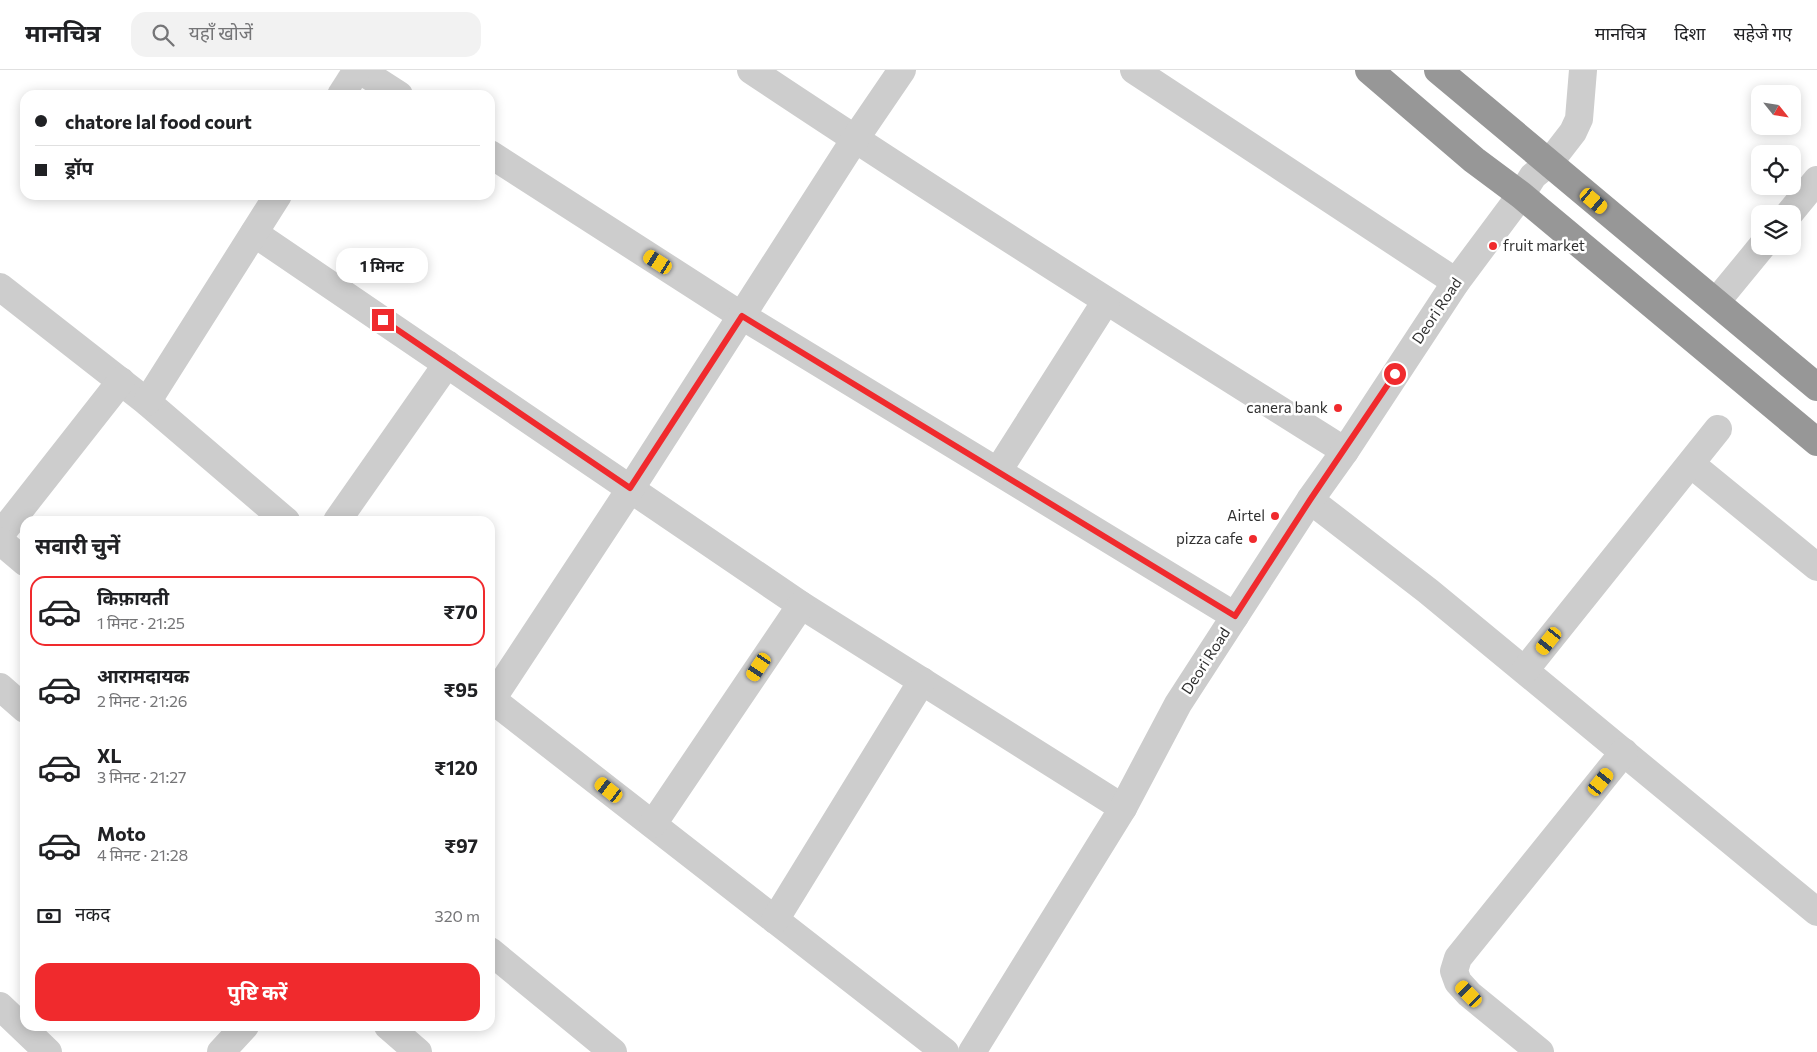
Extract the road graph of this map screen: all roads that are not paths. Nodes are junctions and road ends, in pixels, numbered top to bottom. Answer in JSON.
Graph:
{"nodes":[{"id":1,"x":358,"y":70,"type":"edge"},
{"id":2,"x":751,"y":70,"type":"edge"},
{"id":3,"x":902,"y":70,"type":"edge"},
{"id":4,"x":1134,"y":70,"type":"edge"},
{"id":5,"x":1369,"y":70,"type":"edge"},
{"id":6,"x":1438,"y":70,"type":"edge"},
{"id":7,"x":1583,"y":70,"type":"edge"},
{"id":8,"x":344,"y":90,"type":"edge"},
{"id":9,"x":391,"y":90,"type":"edge"},
{"id":10,"x":855,"y":139,"type":"junction"},
{"id":11,"x":495,"y":157,"type":"edge"},
{"id":12,"x":1548,"y":163,"type":"junction"},
{"id":13,"x":1817,"y":180,"type":"edge"},
{"id":14,"x":1520,"y":195,"type":"junction"},
{"id":15,"x":275,"y":200,"type":"edge"},
{"id":16,"x":1796,"y":205,"type":"edge"},
{"id":17,"x":254,"y":233,"type":"junction"},
{"id":18,"x":1755,"y":255,"type":"edge"},
{"id":19,"x":1456,"y":282,"type":"junction"},
{"id":20,"x":0,"y":287,"type":"edge"},
{"id":21,"x":1106,"y":301,"type":"junction"},
{"id":22,"x":1716,"y":302,"type":"junction"},
{"id":23,"x":742,"y":316,"type":"junction"},
{"id":24,"x":447,"y":364,"type":"junction"},
{"id":25,"x":121,"y":382,"type":"junction"},
{"id":26,"x":1817,"y":387,"type":"edge"},
{"id":27,"x":147,"y":402,"type":"junction"},
{"id":28,"x":1718,"y":430,"type":"dead end"},
{"id":29,"x":1817,"y":442,"type":"edge"},
{"id":30,"x":1345,"y":450,"type":"junction"},
{"id":31,"x":1690,"y":464,"type":"junction"},
{"id":32,"x":998,"y":471,"type":"junction"},
{"id":33,"x":630,"y":488,"type":"junction"},
{"id":34,"x":1310,"y":500,"type":"junction"},
{"id":35,"x":280,"y":516,"type":"edge"},
{"id":36,"x":341,"y":516,"type":"edge"},
{"id":37,"x":0,"y":535,"type":"edge"},
{"id":38,"x":0,"y":541,"type":"edge"},
{"id":39,"x":20,"y":558,"type":"edge"},
{"id":40,"x":1817,"y":567,"type":"edge"},
{"id":41,"x":801,"y":605,"type":"junction"},
{"id":42,"x":1235,"y":616,"type":"junction"},
{"id":43,"x":1525,"y":670,"type":"junction"},
{"id":44,"x":922,"y":681,"type":"junction"},
{"id":45,"x":0,"y":687,"type":"edge"},
{"id":46,"x":495,"y":694,"type":"edge"},
{"id":47,"x":495,"y":703,"type":"edge"},
{"id":48,"x":20,"y":705,"type":"edge"},
{"id":49,"x":1624,"y":752,"type":"junction"},
{"id":50,"x":1124,"y":808,"type":"junction"},
{"id":51,"x":652,"y":824,"type":"junction"},
{"id":52,"x":1817,"y":912,"type":"edge"},
{"id":53,"x":775,"y":920,"type":"junction"},
{"id":54,"x":495,"y":955,"type":"edge"},
{"id":55,"x":0,"y":1006,"type":"edge"},
{"id":56,"x":20,"y":1025,"type":"edge"},
{"id":57,"x":26,"y":1031,"type":"edge"},
{"id":58,"x":240,"y":1031,"type":"edge"},
{"id":59,"x":394,"y":1031,"type":"edge"},
{"id":60,"x":48,"y":1052,"type":"edge"},
{"id":61,"x":221,"y":1052,"type":"edge"},
{"id":62,"x":418,"y":1052,"type":"edge"},
{"id":63,"x":613,"y":1052,"type":"edge"},
{"id":64,"x":945,"y":1052,"type":"edge"},
{"id":65,"x":972,"y":1052,"type":"edge"},
{"id":66,"x":1540,"y":1052,"type":"edge"}],
"edges":[{"from":1,"to":8,"type":"street"},
{"from":1,"to":9,"type":"street"},
{"from":2,"to":10,"type":"street"},
{"from":3,"to":10,"type":"street"},
{"from":4,"to":19,"type":"street"},
{"from":5,"to":14,"type":"highway"},
{"from":6,"to":12,"type":"highway"},
{"from":7,"to":12,"type":"street","name":"Deori Road"},
{"from":10,"to":21,"type":"street"},
{"from":10,"to":23,"type":"street"},
{"from":11,"to":23,"type":"street"},
{"from":12,"to":14,"type":"street","name":"Deori Road"},
{"from":12,"to":22,"type":"highway"},
{"from":13,"to":16,"type":"street"},
{"from":14,"to":19,"type":"street","name":"Deori Road"},
{"from":14,"to":29,"type":"highway"},
{"from":15,"to":17,"type":"street"},
{"from":17,"to":24,"type":"street"},
{"from":17,"to":27,"type":"street"},
{"from":18,"to":22,"type":"street"},
{"from":19,"to":30,"type":"street","name":"Deori Road"},
{"from":20,"to":25,"type":"street"},
{"from":21,"to":30,"type":"street"},
{"from":21,"to":32,"type":"street"},
{"from":22,"to":26,"type":"highway"},
{"from":23,"to":32,"type":"street"},
{"from":23,"to":33,"type":"street"},
{"from":24,"to":33,"type":"street"},
{"from":24,"to":36,"type":"street"},
{"from":25,"to":27,"type":"street"},
{"from":25,"to":37,"type":"street"},
{"from":27,"to":35,"type":"street"},
{"from":28,"to":31,"type":"street"},
{"from":30,"to":34,"type":"street","name":"Deori Road"},
{"from":31,"to":40,"type":"street"},
{"from":31,"to":43,"type":"street"},
{"from":32,"to":42,"type":"street"},
{"from":33,"to":41,"type":"street"},
{"from":33,"to":46,"type":"street"},
{"from":34,"to":42,"type":"street","name":"Deori Road"},
{"from":34,"to":43,"type":"street"},
{"from":38,"to":39,"type":"street"},
{"from":41,"to":44,"type":"street"},
{"from":41,"to":51,"type":"street"},
{"from":42,"to":50,"type":"street","name":"Deori Road"},
{"from":43,"to":49,"type":"street"},
{"from":44,"to":50,"type":"street"},
{"from":44,"to":53,"type":"street"},
{"from":45,"to":48,"type":"street"},
{"from":47,"to":51,"type":"street"},
{"from":49,"to":52,"type":"street"},
{"from":49,"to":66,"type":"street"},
{"from":50,"to":65,"type":"street","name":"Deori Road"},
{"from":51,"to":53,"type":"street"},
{"from":53,"to":64,"type":"street"},
{"from":54,"to":63,"type":"street"},
{"from":55,"to":56,"type":"street"},
{"from":57,"to":60,"type":"street"},
{"from":58,"to":61,"type":"street"},
{"from":59,"to":62,"type":"street"}]}
